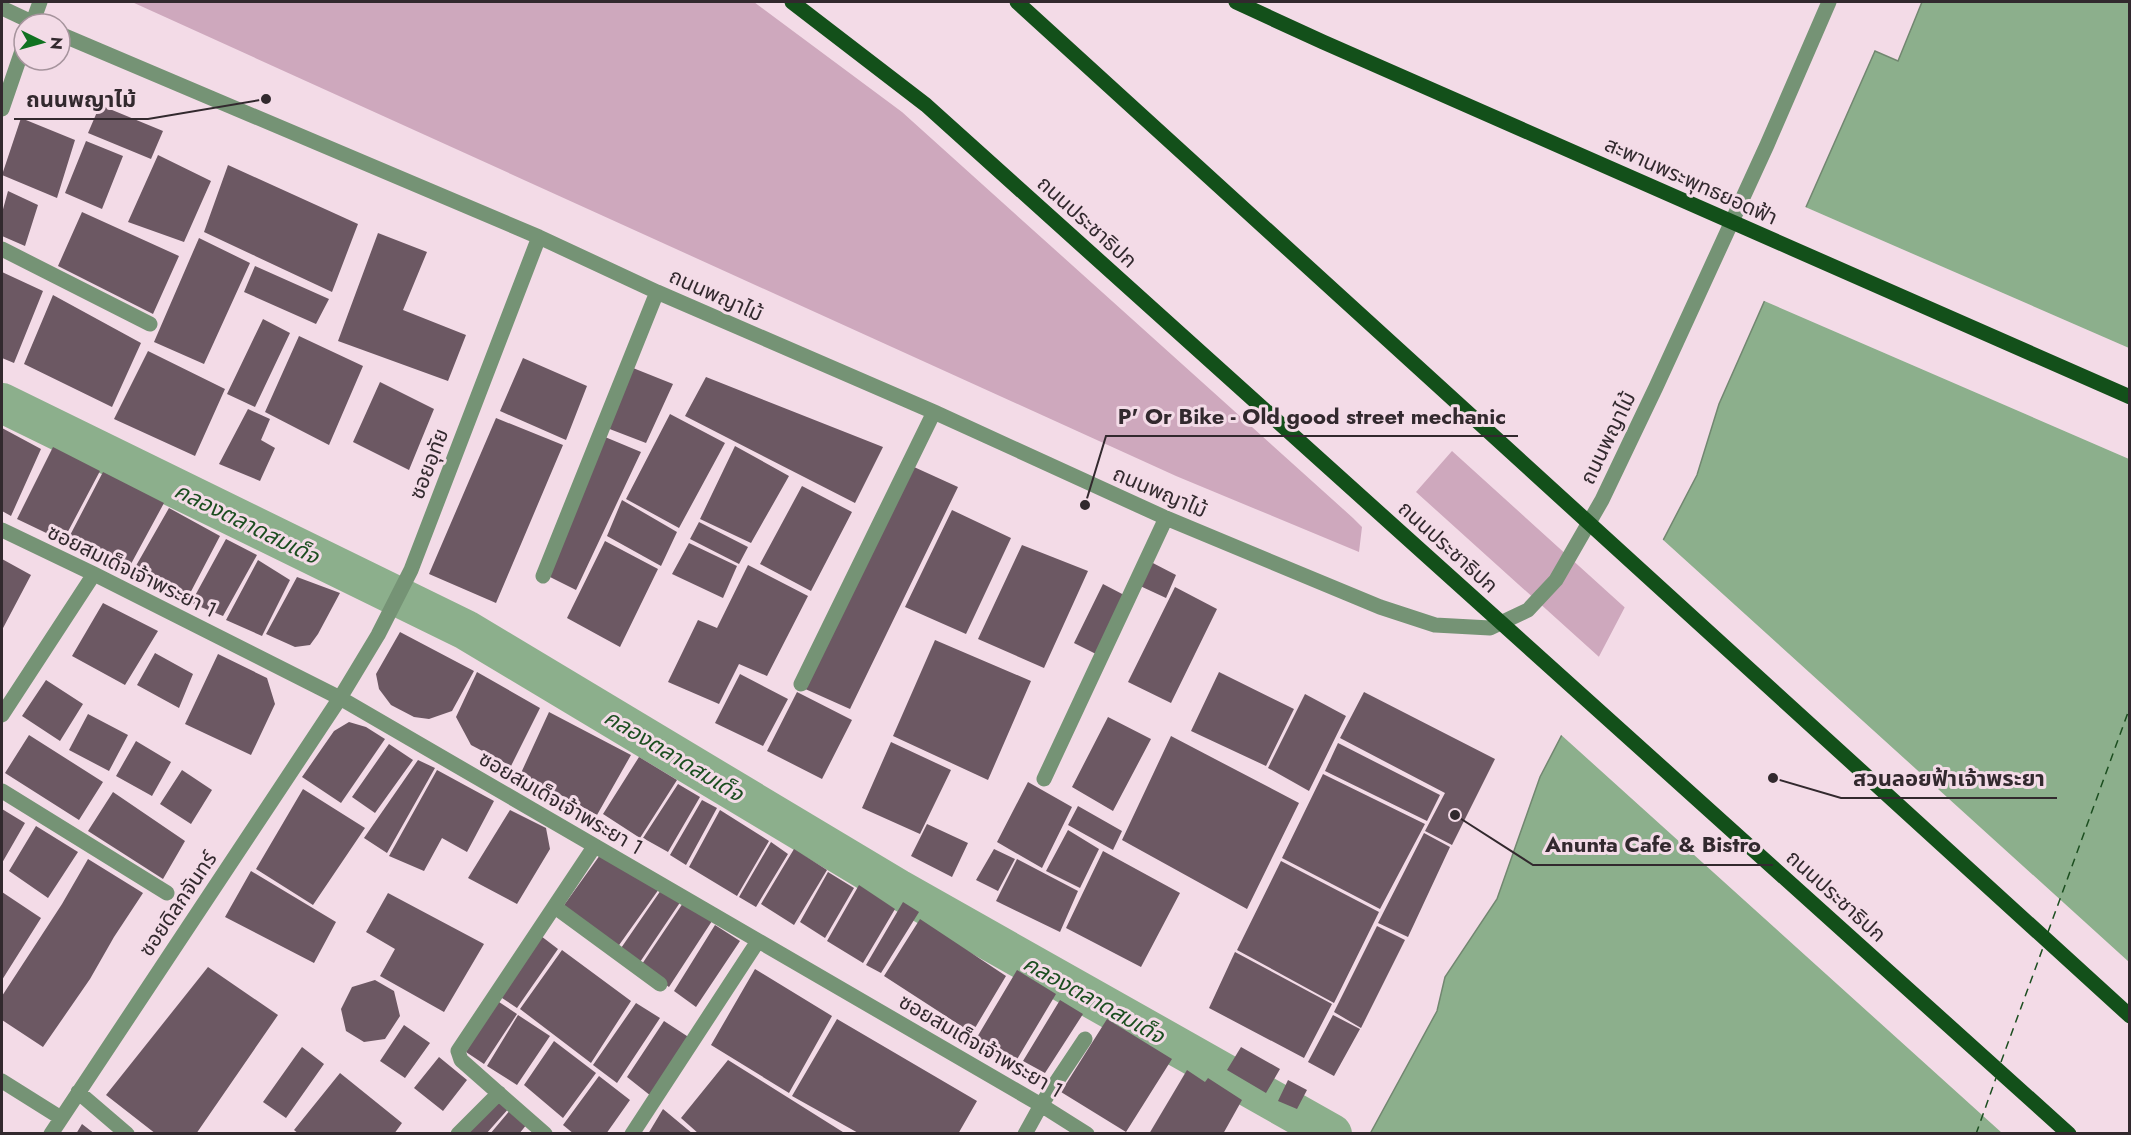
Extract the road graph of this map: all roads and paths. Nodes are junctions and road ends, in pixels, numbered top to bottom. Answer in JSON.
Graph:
{"nodes":[{"id":1,"x":792,"y":2,"type":"edge"},
{"id":2,"x":1017,"y":2,"type":"edge"},
{"id":3,"x":1236,"y":2,"type":"edge"},
{"id":4,"x":1829,"y":2,"type":"edge"},
{"id":5,"x":72,"y":39,"type":"edge"},
{"id":6,"x":15,"y":72,"type":"edge"},
{"id":7,"x":2,"y":109,"type":"edge"},
{"id":8,"x":539,"y":237,"type":"junction"},
{"id":9,"x":2,"y":249,"type":"edge"},
{"id":10,"x":657,"y":292,"type":"junction"},
{"id":11,"x":150,"y":324,"type":"dead end"},
{"id":12,"x":2130,"y":397,"type":"edge"},
{"id":13,"x":934,"y":412,"type":"junction"},
{"id":14,"x":1166,"y":518,"type":"junction"},
{"id":15,"x":2,"y":530,"type":"edge"},
{"id":16,"x":94,"y":574,"type":"junction"},
{"id":17,"x":543,"y":576,"type":"dead end"},
{"id":18,"x":801,"y":684,"type":"dead end"},
{"id":19,"x":340,"y":698,"type":"junction"},
{"id":20,"x":2,"y":715,"type":"edge"},
{"id":21,"x":1044,"y":779,"type":"dead end"},
{"id":22,"x":2,"y":790,"type":"edge"},
{"id":23,"x":594,"y":847,"type":"junction"},
{"id":24,"x":167,"y":893,"type":"dead end"},
{"id":25,"x":555,"y":907,"type":"junction"},
{"id":26,"x":759,"y":941,"type":"junction"},
{"id":27,"x":660,"y":984,"type":"dead end"},
{"id":28,"x":2130,"y":1016,"type":"edge"},
{"id":29,"x":1085,"y":1039,"type":"dead end"},
{"id":30,"x":2,"y":1082,"type":"edge"},
{"id":31,"x":78,"y":1092,"type":"junction"},
{"id":32,"x":499,"y":1093,"type":"junction"},
{"id":33,"x":1041,"y":1105,"type":"junction"},
{"id":34,"x":61,"y":1118,"type":"junction"},
{"id":35,"x":51,"y":1134,"type":"edge"},
{"id":36,"x":127,"y":1134,"type":"edge"},
{"id":37,"x":458,"y":1134,"type":"edge"},
{"id":38,"x":545,"y":1134,"type":"edge"},
{"id":39,"x":632,"y":1134,"type":"edge"},
{"id":40,"x":1025,"y":1134,"type":"edge"},
{"id":41,"x":1087,"y":1134,"type":"edge"},
{"id":42,"x":2069,"y":1134,"type":"edge"}],
"edges":[{"from":1,"to":42,"type":"main road","name":"ถนนประชาธิปก"},
{"from":2,"to":28,"type":"main road"},
{"from":3,"to":12,"type":"main road","name":"สะพานพระพุทธยอดฟ้า"},
{"from":4,"to":14,"type":"street","name":"ถนนพญาไม้"},
{"from":5,"to":8,"type":"street","name":"ถนนพญาไม้"},
{"from":6,"to":7,"type":"street"},
{"from":8,"to":10,"type":"street","name":"ถนนพญาไม้"},
{"from":8,"to":19,"type":"street","name":"ซอยอุทัย"},
{"from":9,"to":11,"type":"street"},
{"from":10,"to":13,"type":"street","name":"ถนนพญาไม้"},
{"from":10,"to":17,"type":"street"},
{"from":13,"to":14,"type":"street","name":"ถนนพญาไม้"},
{"from":13,"to":18,"type":"street"},
{"from":14,"to":21,"type":"street"},
{"from":15,"to":16,"type":"street","name":"ซอยสมเด็จเจ้าพระยา 1"},
{"from":16,"to":19,"type":"street","name":"ซอยสมเด็จเจ้าพระยา 1"},
{"from":16,"to":20,"type":"street"},
{"from":19,"to":23,"type":"street","name":"ซอยสมเด็จเจ้าพระยา 1"},
{"from":19,"to":31,"type":"street","name":"ซอยดิลกจันทร์"},
{"from":22,"to":24,"type":"street"},
{"from":23,"to":25,"type":"street"},
{"from":23,"to":26,"type":"street","name":"ซอยสมเด็จเจ้าพระยา 1"},
{"from":25,"to":27,"type":"street"},
{"from":25,"to":32,"type":"street"},
{"from":26,"to":33,"type":"street","name":"ซอยสมเด็จเจ้าพระยา 1"},
{"from":26,"to":39,"type":"street"},
{"from":29,"to":33,"type":"street"},
{"from":30,"to":34,"type":"street"},
{"from":31,"to":34,"type":"street","name":"ซอยดิลกจันทร์"},
{"from":31,"to":36,"type":"street"},
{"from":32,"to":37,"type":"street"},
{"from":32,"to":38,"type":"street"},
{"from":33,"to":40,"type":"street"},
{"from":33,"to":41,"type":"street","name":"ซอยสมเด็จเจ้าพระยา 1"},
{"from":34,"to":35,"type":"street","name":"ซอยดิลกจันทร์"}]}
